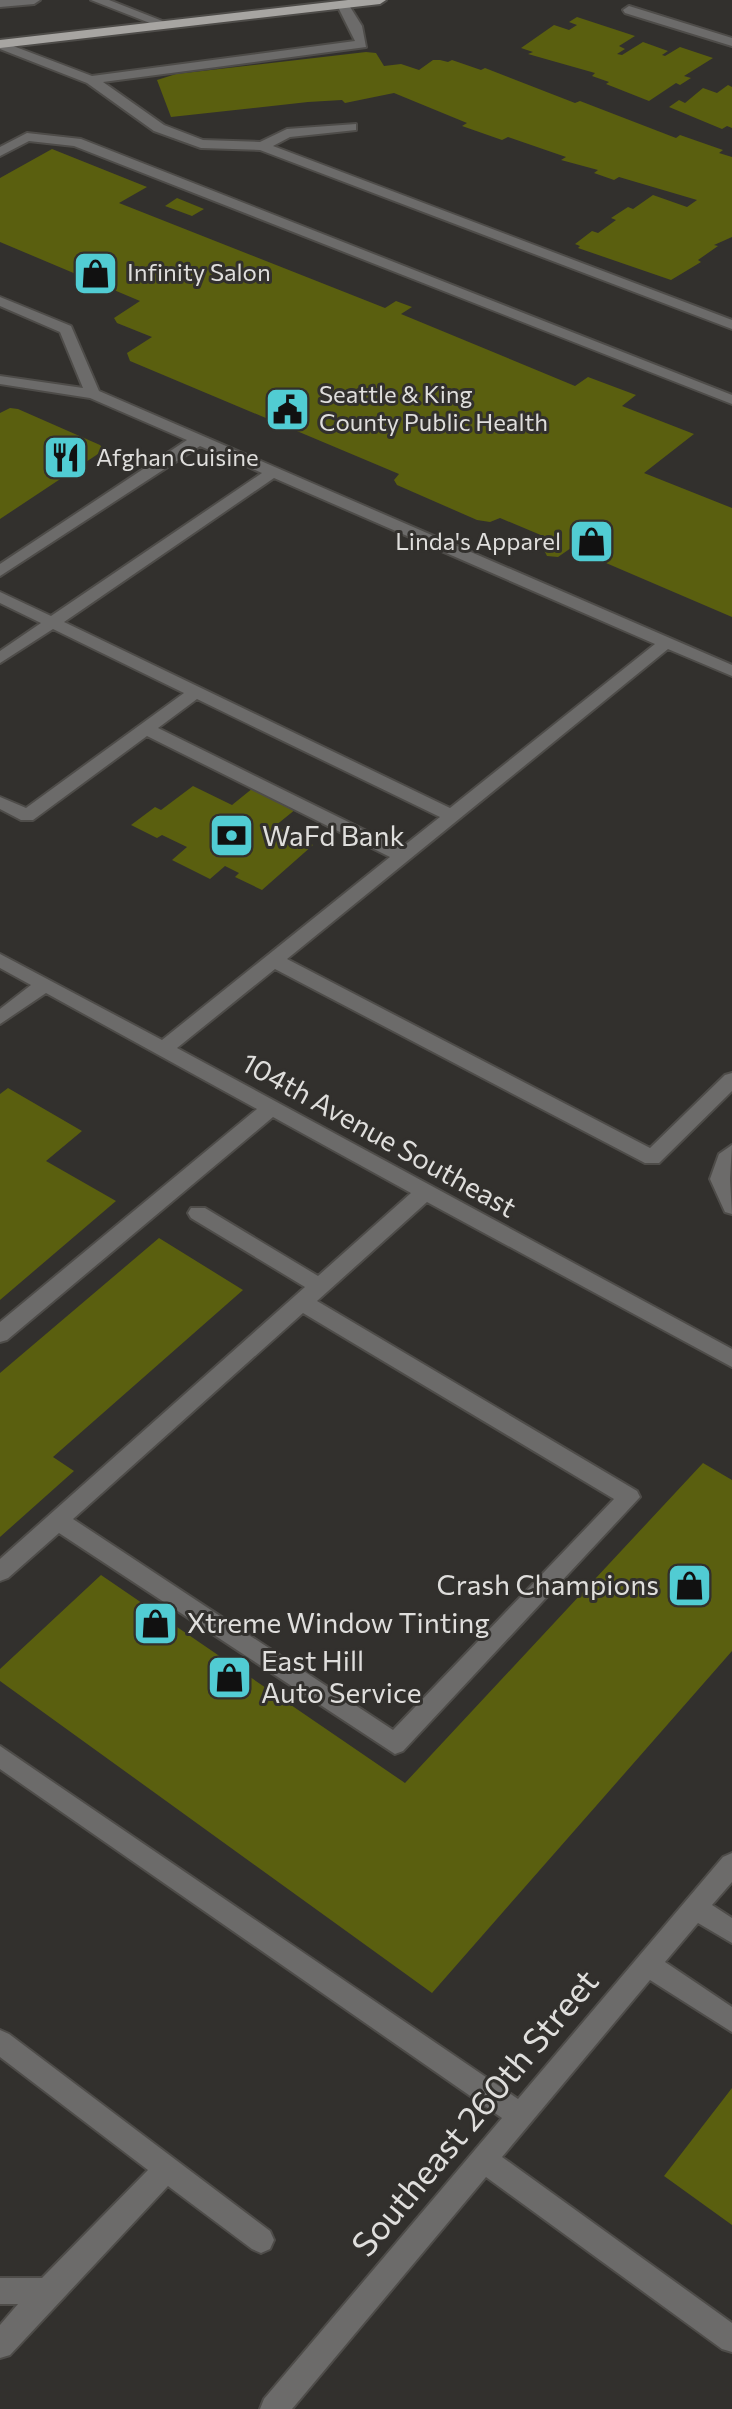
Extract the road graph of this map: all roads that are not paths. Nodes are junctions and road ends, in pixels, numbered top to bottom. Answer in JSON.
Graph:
{"nodes":[{"id":1,"x":34,"y":0,"type":"edge"},
{"id":2,"x":130,"y":0,"type":"edge"},
{"id":3,"x":380,"y":0,"type":"edge"},
{"id":4,"x":101,"y":1,"type":"edge"},
{"id":5,"x":0,"y":3,"type":"edge"},
{"id":6,"x":343,"y":5,"type":"junction"},
{"id":7,"x":629,"y":10,"type":"dead end"},
{"id":8,"x":164,"y":24,"type":"junction"},
{"id":9,"x":732,"y":42,"type":"edge"},
{"id":10,"x":0,"y":45,"type":"edge"},
{"id":11,"x":91,"y":80,"type":"junction"},
{"id":12,"x":351,"y":127,"type":"dead end"},
{"id":13,"x":262,"y":146,"type":"junction"},
{"id":14,"x":0,"y":152,"type":"edge"},
{"id":15,"x":0,"y":301,"type":"edge"},
{"id":16,"x":732,"y":325,"type":"edge"},
{"id":17,"x":0,"y":380,"type":"edge"},
{"id":18,"x":93,"y":394,"type":"junction"},
{"id":19,"x":732,"y":400,"type":"edge"},
{"id":20,"x":198,"y":440,"type":"junction"},
{"id":21,"x":273,"y":472,"type":"junction"},
{"id":22,"x":0,"y":571,"type":"edge"},
{"id":23,"x":0,"y":597,"type":"edge"},
{"id":24,"x":52,"y":622,"type":"junction"},
{"id":25,"x":666,"y":643,"type":"junction"},
{"id":26,"x":0,"y":658,"type":"edge"},
{"id":27,"x":732,"y":671,"type":"edge"},
{"id":28,"x":196,"y":692,"type":"junction"},
{"id":29,"x":146,"y":729,"type":"junction"},
{"id":30,"x":0,"y":802,"type":"edge"},
{"id":31,"x":452,"y":816,"type":"junction"},
{"id":32,"x":402,"y":856,"type":"junction"},
{"id":33,"x":0,"y":960,"type":"edge"},
{"id":34,"x":273,"y":960,"type":"junction"},
{"id":35,"x":45,"y":984,"type":"junction"},
{"id":36,"x":0,"y":1018,"type":"edge"},
{"id":37,"x":164,"y":1049,"type":"junction"},
{"id":38,"x":732,"y":1080,"type":"edge"},
{"id":39,"x":271,"y":1108,"type":"junction"},
{"id":40,"x":732,"y":1152,"type":"edge"},
{"id":41,"x":425,"y":1192,"type":"junction"},
{"id":42,"x":732,"y":1207,"type":"edge"},
{"id":43,"x":198,"y":1213,"type":"dead end"},
{"id":44,"x":319,"y":1286,"type":"junction"},
{"id":45,"x":302,"y":1302,"type":"junction"},
{"id":46,"x":0,"y":1334,"type":"edge"},
{"id":47,"x":732,"y":1359,"type":"edge"},
{"id":48,"x":57,"y":1520,"type":"junction"},
{"id":49,"x":0,"y":1572,"type":"edge"},
{"id":50,"x":0,"y":1756,"type":"edge"},
{"id":51,"x":732,"y":1864,"type":"edge"},
{"id":52,"x":695,"y":1907,"type":"junction"},
{"id":53,"x":732,"y":1932,"type":"edge"},
{"id":54,"x":647,"y":1964,"type":"junction"},
{"id":55,"x":732,"y":2021,"type":"edge"},
{"id":56,"x":0,"y":2042,"type":"edge"},
{"id":57,"x":520,"y":2115,"type":"junction"},
{"id":58,"x":483,"y":2159,"type":"junction"},
{"id":59,"x":167,"y":2169,"type":"junction"},
{"id":60,"x":261,"y":2240,"type":"dead end"},
{"id":61,"x":0,"y":2291,"type":"edge"},
{"id":62,"x":48,"y":2291,"type":"junction"},
{"id":63,"x":732,"y":2339,"type":"edge"},
{"id":64,"x":0,"y":2345,"type":"edge"},
{"id":65,"x":274,"y":2409,"type":"edge"}],
"edges":[{"from":1,"to":5,"type":"street"},
{"from":2,"to":4,"type":"street"},
{"from":3,"to":6,"type":"main road"},
{"from":4,"to":8,"type":"street"},
{"from":6,"to":8,"type":"main road"},
{"from":6,"to":11,"type":"street"},
{"from":7,"to":9,"type":"street"},
{"from":8,"to":10,"type":"main road"},
{"from":10,"to":11,"type":"street"},
{"from":11,"to":13,"type":"street"},
{"from":12,"to":13,"type":"street"},
{"from":13,"to":16,"type":"street"},
{"from":14,"to":19,"type":"street"},
{"from":15,"to":18,"type":"street"},
{"from":17,"to":18,"type":"street"},
{"from":18,"to":20,"type":"street"},
{"from":20,"to":21,"type":"street"},
{"from":20,"to":22,"type":"street"},
{"from":21,"to":24,"type":"street"},
{"from":21,"to":25,"type":"street"},
{"from":23,"to":24,"type":"street"},
{"from":24,"to":26,"type":"street"},
{"from":24,"to":28,"type":"street"},
{"from":25,"to":27,"type":"street"},
{"from":25,"to":31,"type":"street"},
{"from":28,"to":29,"type":"street"},
{"from":28,"to":31,"type":"street"},
{"from":29,"to":30,"type":"street"},
{"from":29,"to":32,"type":"street"},
{"from":31,"to":32,"type":"street"},
{"from":32,"to":34,"type":"street"},
{"from":33,"to":35,"type":"street","name":"104th Avenue Southeast"},
{"from":34,"to":37,"type":"street"},
{"from":34,"to":38,"type":"street"},
{"from":35,"to":36,"type":"street"},
{"from":35,"to":37,"type":"street","name":"104th Avenue Southeast"},
{"from":37,"to":39,"type":"street","name":"104th Avenue Southeast"},
{"from":39,"to":41,"type":"street","name":"104th Avenue Southeast"},
{"from":39,"to":46,"type":"street"},
{"from":40,"to":42,"type":"street"},
{"from":41,"to":44,"type":"street"},
{"from":41,"to":47,"type":"street","name":"104th Avenue Southeast"},
{"from":43,"to":44,"type":"street"},
{"from":44,"to":45,"type":"street"},
{"from":45,"to":48,"type":"street"},
{"from":45,"to":48,"type":"street"},
{"from":48,"to":49,"type":"street"},
{"from":50,"to":57,"type":"street"},
{"from":51,"to":52,"type":"street","name":"Southeast 260th Street"},
{"from":52,"to":53,"type":"street"},
{"from":52,"to":54,"type":"street","name":"Southeast 260th Street"},
{"from":54,"to":55,"type":"street"},
{"from":54,"to":57,"type":"street","name":"Southeast 260th Street"},
{"from":56,"to":59,"type":"street"},
{"from":57,"to":58,"type":"street","name":"Southeast 260th Street"},
{"from":58,"to":63,"type":"street"},
{"from":58,"to":65,"type":"street","name":"Southeast 260th Street"},
{"from":59,"to":60,"type":"street"},
{"from":59,"to":62,"type":"street"},
{"from":61,"to":62,"type":"street"},
{"from":62,"to":64,"type":"street"}]}
